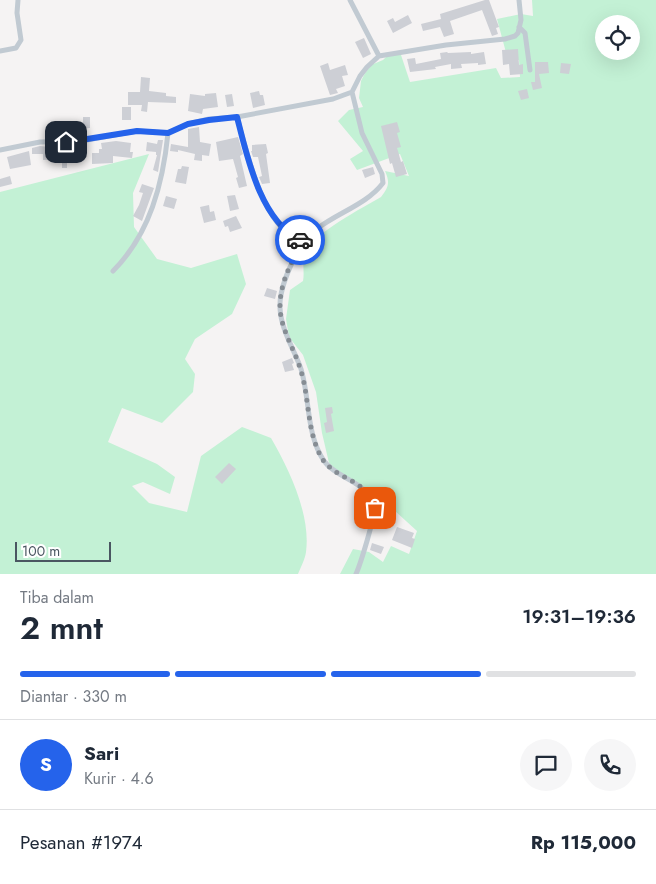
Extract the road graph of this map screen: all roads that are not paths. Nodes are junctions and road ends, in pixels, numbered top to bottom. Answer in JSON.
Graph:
{"nodes":[{"id":1,"x":18,"y":0,"type":"edge"},
{"id":2,"x":350,"y":0,"type":"edge"},
{"id":3,"x":519,"y":0,"type":"edge"},
{"id":4,"x":520,"y":27,"type":"junction"},
{"id":5,"x":0,"y":51,"type":"edge"},
{"id":6,"x":379,"y":56,"type":"junction"},
{"id":7,"x":530,"y":70,"type":"dead end"},
{"id":8,"x":352,"y":92,"type":"junction"},
{"id":9,"x":237,"y":117,"type":"junction"},
{"id":10,"x":168,"y":133,"type":"junction"},
{"id":11,"x":0,"y":150,"type":"edge"},
{"id":12,"x":303,"y":242,"type":"junction"},
{"id":13,"x":113,"y":271,"type":"dead end"},
{"id":14,"x":356,"y":574,"type":"edge"}],
"edges":[{"from":1,"to":5,"type":"street"},
{"from":2,"to":6,"type":"street"},
{"from":3,"to":4,"type":"street"},
{"from":4,"to":6,"type":"street"},
{"from":4,"to":7,"type":"street"},
{"from":6,"to":8,"type":"street"},
{"from":8,"to":9,"type":"street"},
{"from":8,"to":12,"type":"street"},
{"from":9,"to":10,"type":"street"},
{"from":9,"to":12,"type":"street"},
{"from":10,"to":11,"type":"street"},
{"from":10,"to":13,"type":"street"},
{"from":12,"to":14,"type":"street"}]}
